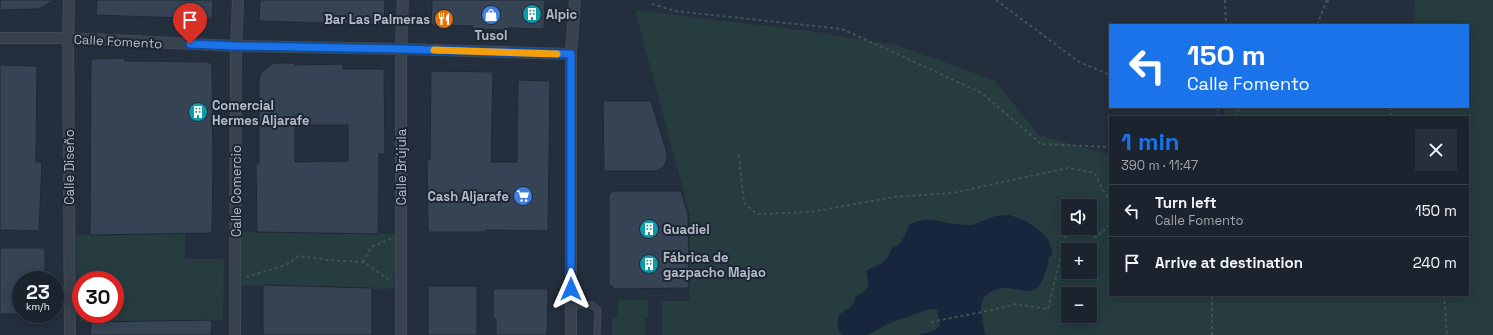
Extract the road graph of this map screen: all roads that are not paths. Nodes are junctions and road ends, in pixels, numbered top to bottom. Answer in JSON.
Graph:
{"nodes":[{"id":1,"x":69,"y":0,"type":"edge"},
{"id":2,"x":238,"y":0,"type":"edge"},
{"id":3,"x":403,"y":0,"type":"edge"},
{"id":4,"x":576,"y":0,"type":"edge"},
{"id":5,"x":0,"y":38,"type":"edge"},
{"id":6,"x":68,"y":38,"type":"junction"},
{"id":7,"x":236,"y":46,"type":"junction"},
{"id":8,"x":401,"y":49,"type":"junction"},
{"id":9,"x":571,"y":54,"type":"junction"},
{"id":10,"x":571,"y":305,"type":"junction"},
{"id":11,"x":70,"y":335,"type":"edge"},
{"id":12,"x":235,"y":335,"type":"edge"},
{"id":13,"x":401,"y":335,"type":"edge"},
{"id":14,"x":571,"y":335,"type":"edge"},
{"id":15,"x":597,"y":335,"type":"edge"}],
"edges":[{"from":1,"to":6,"type":"street","name":"Calle Diseño"},
{"from":2,"to":7,"type":"street","name":"Calle Comercio"},
{"from":3,"to":8,"type":"street","name":"Calle Brújula"},
{"from":4,"to":9,"type":"street"},
{"from":5,"to":6,"type":"street","name":"Calle Fomento"},
{"from":6,"to":7,"type":"street","name":"Calle Fomento"},
{"from":6,"to":11,"type":"street","name":"Calle Diseño"},
{"from":7,"to":8,"type":"street","name":"Calle Fomento"},
{"from":7,"to":12,"type":"street","name":"Calle Comercio"},
{"from":8,"to":9,"type":"street","name":"Calle Fomento"},
{"from":8,"to":13,"type":"street","name":"Calle Brújula"},
{"from":9,"to":10,"type":"street"},
{"from":10,"to":14,"type":"street"},
{"from":10,"to":15,"type":"lane"}]}
